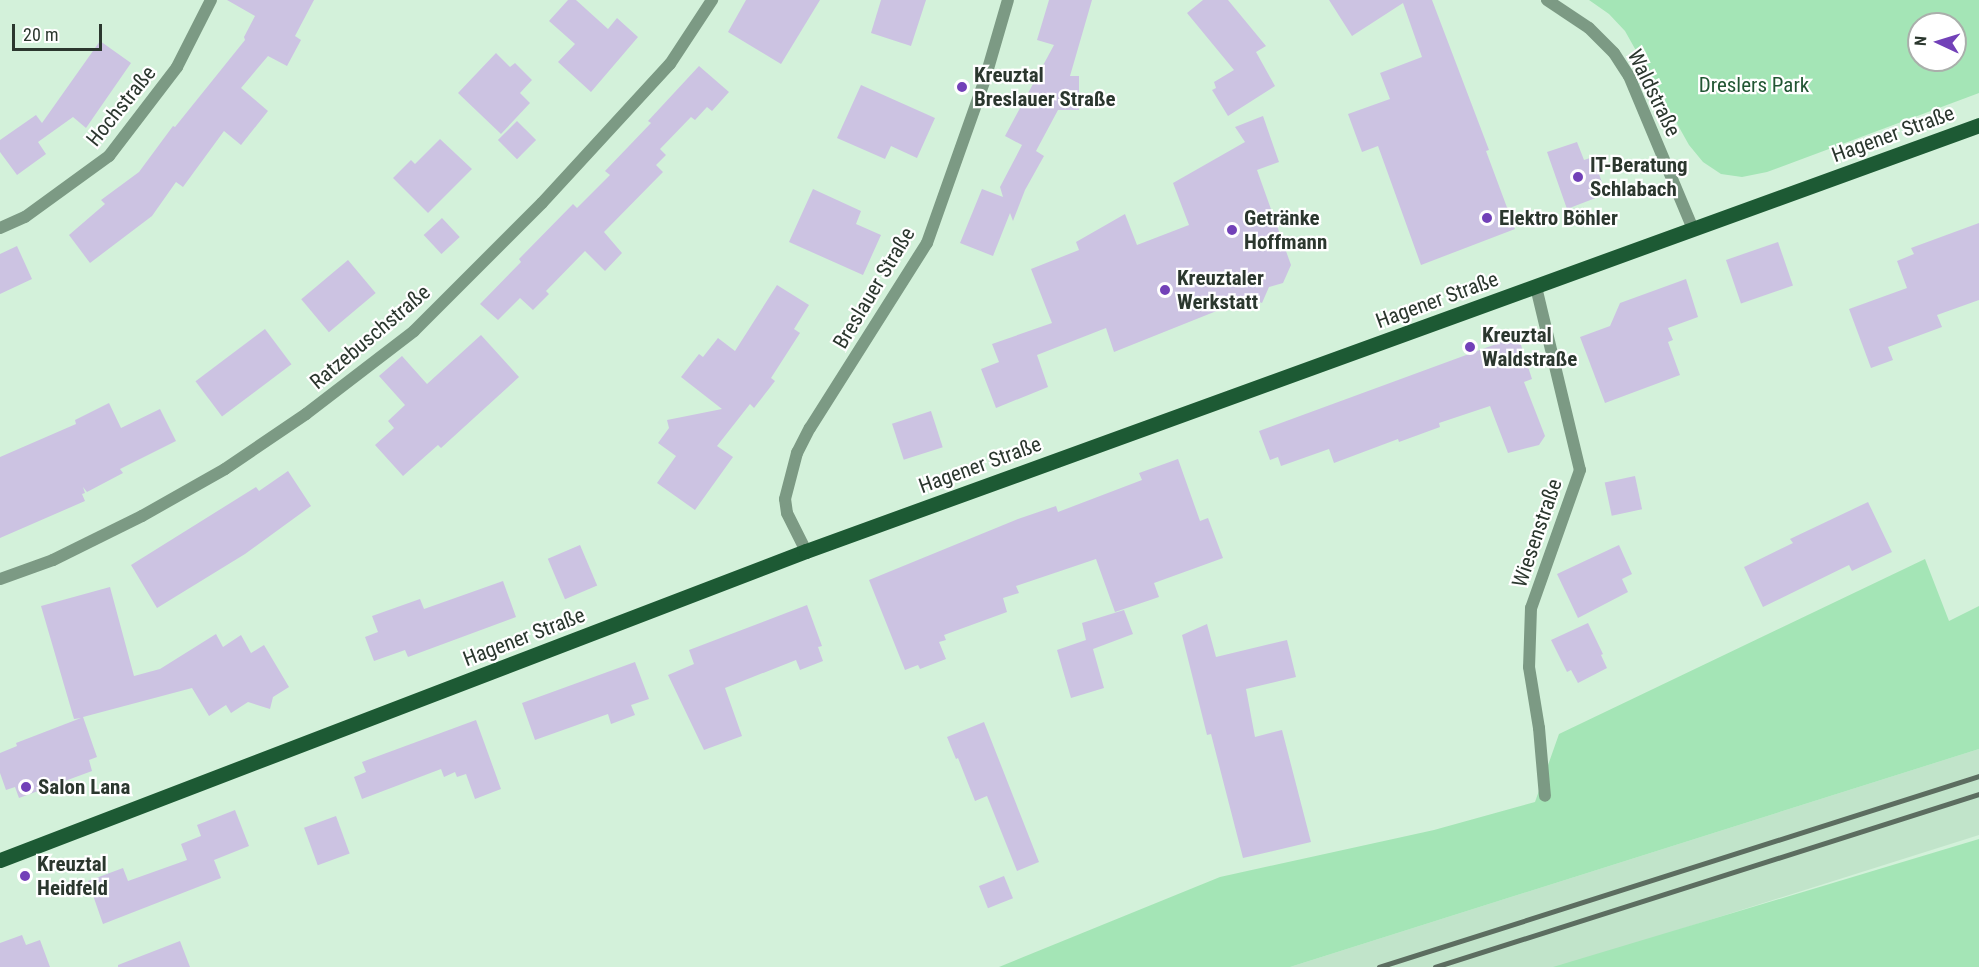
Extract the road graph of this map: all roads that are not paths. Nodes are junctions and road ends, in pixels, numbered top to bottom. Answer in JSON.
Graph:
{"nodes":[{"id":1,"x":211,"y":0,"type":"edge"},
{"id":2,"x":712,"y":0,"type":"edge"},
{"id":3,"x":1008,"y":0,"type":"edge"},
{"id":4,"x":1547,"y":0,"type":"edge"},
{"id":5,"x":1979,"y":125,"type":"edge"},
{"id":6,"x":0,"y":228,"type":"edge"},
{"id":7,"x":1693,"y":229,"type":"junction"},
{"id":8,"x":1536,"y":287,"type":"junction"},
{"id":9,"x":806,"y":551,"type":"junction"},
{"id":10,"x":0,"y":579,"type":"edge"},
{"id":11,"x":1545,"y":796,"type":"dead end"},
{"id":12,"x":0,"y":860,"type":"edge"}],
"edges":[{"from":1,"to":6,"type":"street","name":"Hochstraße"},
{"from":2,"to":10,"type":"street","name":"Ratzebuschstraße"},
{"from":3,"to":9,"type":"street","name":"Breslauer Straße"},
{"from":4,"to":7,"type":"street","name":"Waldstraße"},
{"from":5,"to":7,"type":"main road","name":"Hagener Straße"},
{"from":7,"to":8,"type":"main road","name":"Hagener Straße"},
{"from":8,"to":9,"type":"main road","name":"Hagener Straße"},
{"from":8,"to":11,"type":"street","name":"Wiesenstraße"},
{"from":9,"to":12,"type":"main road","name":"Hagener Straße"}]}
